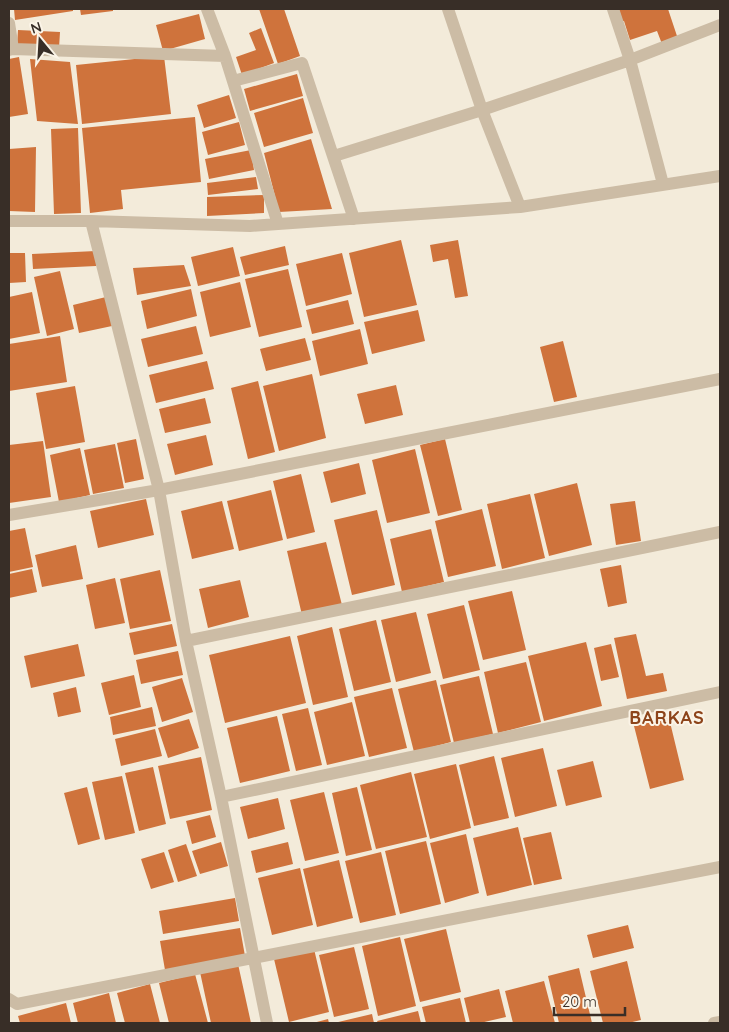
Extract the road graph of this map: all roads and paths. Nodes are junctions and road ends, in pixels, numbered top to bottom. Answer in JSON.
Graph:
{"nodes":[{"id":1,"x":207,"y":9,"type":"edge"},
{"id":2,"x":448,"y":9,"type":"edge"},
{"id":3,"x":613,"y":9,"type":"edge"},
{"id":4,"x":9,"y":23,"type":"edge"},
{"id":5,"x":720,"y":25,"type":"edge"},
{"id":6,"x":11,"y":50,"type":"edge"},
{"id":7,"x":225,"y":56,"type":"junction"},
{"id":8,"x":630,"y":60,"type":"junction"},
{"id":9,"x":233,"y":81,"type":"junction"},
{"id":10,"x":482,"y":110,"type":"junction"},
{"id":11,"x":334,"y":156,"type":"junction"},
{"id":12,"x":720,"y":176,"type":"edge"},
{"id":13,"x":663,"y":184,"type":"junction"},
{"id":14,"x":520,"y":207,"type":"junction"},
{"id":15,"x":354,"y":219,"type":"junction"},
{"id":16,"x":91,"y":221,"type":"junction"},
{"id":17,"x":9,"y":222,"type":"edge"},
{"id":18,"x":278,"y":224,"type":"junction"},
{"id":19,"x":720,"y":379,"type":"edge"},
{"id":20,"x":159,"y":490,"type":"junction"},
{"id":21,"x":9,"y":515,"type":"edge"},
{"id":22,"x":720,"y":532,"type":"edge"},
{"id":23,"x":186,"y":641,"type":"junction"},
{"id":24,"x":720,"y":692,"type":"edge"},
{"id":25,"x":221,"y":797,"type":"junction"},
{"id":26,"x":720,"y":867,"type":"edge"},
{"id":27,"x":255,"y":958,"type":"junction"},
{"id":28,"x":9,"y":999,"type":"edge"},
{"id":29,"x":720,"y":1022,"type":"edge"},
{"id":30,"x":267,"y":1023,"type":"edge"},
{"id":31,"x":714,"y":1023,"type":"edge"}],
"edges":[{"from":1,"to":7,"type":"street"},
{"from":2,"to":10,"type":"street"},
{"from":3,"to":8,"type":"street"},
{"from":4,"to":6,"type":"street"},
{"from":5,"to":8,"type":"street"},
{"from":6,"to":7,"type":"street"},
{"from":7,"to":9,"type":"street"},
{"from":8,"to":10,"type":"street"},
{"from":8,"to":13,"type":"street"},
{"from":9,"to":11,"type":"street"},
{"from":9,"to":18,"type":"street"},
{"from":10,"to":11,"type":"street"},
{"from":10,"to":14,"type":"street"},
{"from":11,"to":15,"type":"street"},
{"from":12,"to":13,"type":"street"},
{"from":13,"to":14,"type":"street"},
{"from":14,"to":15,"type":"street"},
{"from":15,"to":18,"type":"street"},
{"from":16,"to":17,"type":"street"},
{"from":16,"to":18,"type":"street"},
{"from":16,"to":20,"type":"street"},
{"from":19,"to":20,"type":"street"},
{"from":20,"to":21,"type":"street"},
{"from":20,"to":23,"type":"street"},
{"from":22,"to":23,"type":"street"},
{"from":23,"to":25,"type":"street"},
{"from":24,"to":25,"type":"street"},
{"from":25,"to":27,"type":"street"},
{"from":26,"to":27,"type":"street"},
{"from":27,"to":28,"type":"street"},
{"from":27,"to":30,"type":"street"},
{"from":29,"to":31,"type":"street"}]}
